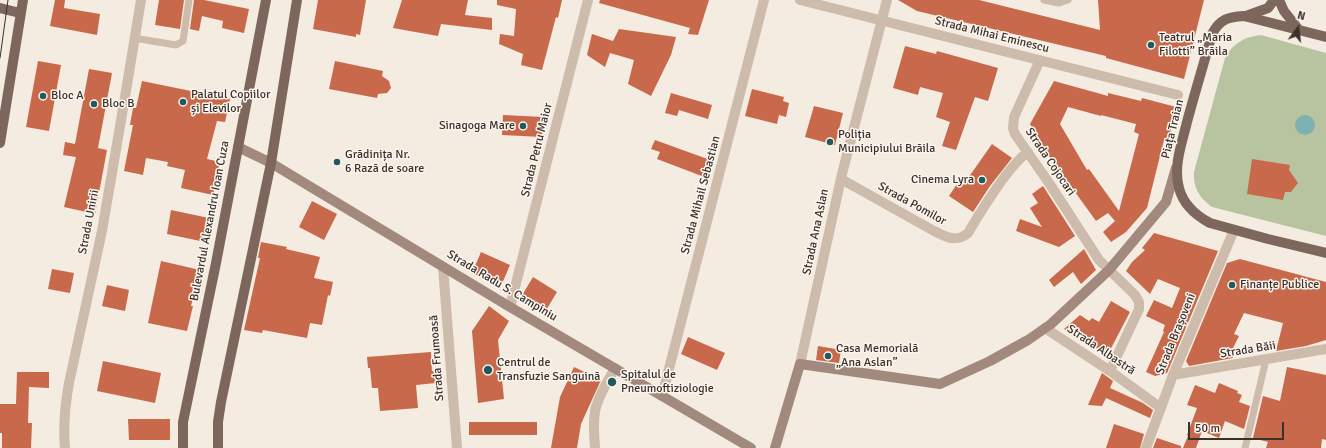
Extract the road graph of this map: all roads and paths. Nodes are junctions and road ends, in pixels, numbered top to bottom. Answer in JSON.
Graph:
{"nodes":[{"id":1,"x":23,"y":0,"type":"edge"},
{"id":2,"x":141,"y":0,"type":"edge"},
{"id":3,"x":189,"y":0,"type":"edge"},
{"id":4,"x":266,"y":0,"type":"edge"},
{"id":5,"x":297,"y":0,"type":"edge"},
{"id":6,"x":588,"y":0,"type":"edge"},
{"id":7,"x":764,"y":0,"type":"edge"},
{"id":8,"x":800,"y":0,"type":"edge"},
{"id":9,"x":887,"y":0,"type":"edge"},
{"id":10,"x":1044,"y":0,"type":"edge"},
{"id":11,"x":1067,"y":0,"type":"edge"},
{"id":12,"x":1274,"y":0,"type":"edge"},
{"id":13,"x":1279,"y":0,"type":"edge"},
{"id":14,"x":0,"y":8,"type":"edge"},
{"id":15,"x":20,"y":13,"type":"junction"},
{"id":16,"x":1244,"y":16,"type":"junction"},
{"id":17,"x":880,"y":20,"type":"junction"},
{"id":18,"x":1299,"y":30,"type":"junction"},
{"id":19,"x":134,"y":38,"type":"junction"},
{"id":20,"x":1326,"y":38,"type":"edge"},
{"id":21,"x":1040,"y":60,"type":"junction"},
{"id":22,"x":1178,"y":95,"type":"dead end"},
{"id":23,"x":0,"y":143,"type":"edge"},
{"id":24,"x":238,"y":147,"type":"junction"},
{"id":25,"x":1028,"y":152,"type":"junction"},
{"id":26,"x":1178,"y":160,"type":"junction"},
{"id":27,"x":271,"y":163,"type":"junction"},
{"id":28,"x":841,"y":179,"type":"junction"},
{"id":29,"x":1234,"y":230,"type":"junction"},
{"id":30,"x":1326,"y":253,"type":"edge"},
{"id":31,"x":443,"y":267,"type":"junction"},
{"id":32,"x":1108,"y":270,"type":"junction"},
{"id":33,"x":510,"y":307,"type":"junction"},
{"id":34,"x":1045,"y":328,"type":"junction"},
{"id":35,"x":1326,"y":349,"type":"edge"},
{"id":36,"x":1266,"y":360,"type":"junction"},
{"id":37,"x":800,"y":364,"type":"junction"},
{"id":38,"x":615,"y":368,"type":"junction"},
{"id":39,"x":1110,"y":371,"type":"junction"},
{"id":40,"x":1173,"y":375,"type":"junction"},
{"id":41,"x":662,"y":396,"type":"junction"},
{"id":42,"x":1161,"y":408,"type":"junction"},
{"id":43,"x":65,"y":448,"type":"edge"},
{"id":44,"x":183,"y":448,"type":"edge"},
{"id":45,"x":218,"y":448,"type":"edge"},
{"id":46,"x":456,"y":448,"type":"edge"},
{"id":47,"x":595,"y":448,"type":"edge"},
{"id":48,"x":752,"y":448,"type":"edge"},
{"id":49,"x":775,"y":448,"type":"edge"},
{"id":50,"x":1146,"y":448,"type":"edge"},
{"id":51,"x":1245,"y":448,"type":"edge"}],
"edges":[{"from":1,"to":15,"type":"main road"},
{"from":2,"to":19,"type":"street","name":"Strada Unirii"},
{"from":3,"to":19,"type":"lane"},
{"from":4,"to":24,"type":"main road","name":"Bulevardul Alexandru Ioan Cuza"},
{"from":5,"to":27,"type":"main road"},
{"from":6,"to":33,"type":"street","name":"Strada Petru Maior"},
{"from":7,"to":41,"type":"street","name":"Strada Mihail Sebastian"},
{"from":8,"to":17,"type":"street","name":"Strada Mihai Eminescu"},
{"from":9,"to":17,"type":"street","name":"Strada Ana Aslan"},
{"from":10,"to":11,"type":"lane"},
{"from":12,"to":16,"type":"main road"},
{"from":13,"to":18,"type":"main road"},
{"from":14,"to":15,"type":"main road"},
{"from":15,"to":23,"type":"main road"},
{"from":16,"to":18,"type":"main road","name":"Piața Traian"},
{"from":16,"to":26,"type":"main road","name":"Piața Traian"},
{"from":17,"to":21,"type":"street","name":"Strada Mihai Eminescu"},
{"from":17,"to":28,"type":"street","name":"Strada Ana Aslan"},
{"from":18,"to":20,"type":"main road","name":"Piața Traian"},
{"from":19,"to":43,"type":"street","name":"Strada Unirii"},
{"from":21,"to":22,"type":"street","name":"Strada Mihai Eminescu"},
{"from":21,"to":25,"type":"street","name":"Strada Cojocari"},
{"from":24,"to":27,"type":"street","name":"Strada Radu S. Campiniu"},
{"from":24,"to":44,"type":"main road","name":"Bulevardul Alexandru Ioan Cuza"},
{"from":25,"to":28,"type":"street","name":"Strada Pomilor"},
{"from":25,"to":32,"type":"street","name":"Strada Cojocari"},
{"from":26,"to":29,"type":"main road","name":"Piața Traian"},
{"from":26,"to":32,"type":"street"},
{"from":27,"to":31,"type":"street","name":"Strada Radu S. Campiniu"},
{"from":27,"to":45,"type":"main road"},
{"from":28,"to":37,"type":"street","name":"Strada Ana Aslan"},
{"from":29,"to":30,"type":"main road","name":"Piața Traian"},
{"from":29,"to":40,"type":"street","name":"Strada Brașoveni"},
{"from":31,"to":33,"type":"street","name":"Strada Radu S. Campiniu"},
{"from":31,"to":46,"type":"street","name":"Strada Frumoasă"},
{"from":32,"to":34,"type":"street"},
{"from":32,"to":39,"type":"street","name":"Strada Cojocari"},
{"from":33,"to":38,"type":"street","name":"Strada Radu S. Campiniu"},
{"from":34,"to":37,"type":"street"},
{"from":34,"to":39,"type":"street","name":"Strada Albastră"},
{"from":35,"to":36,"type":"street","name":"Strada Băii"},
{"from":36,"to":40,"type":"street","name":"Strada Băii"},
{"from":36,"to":51,"type":"lane"},
{"from":37,"to":49,"type":"street","name":"Strada Ana Aslan"},
{"from":38,"to":41,"type":"street","name":"Strada Radu S. Campiniu"},
{"from":38,"to":47,"type":"street"},
{"from":39,"to":42,"type":"street","name":"Strada Albastră"},
{"from":40,"to":42,"type":"street","name":"Strada Brașoveni"},
{"from":41,"to":48,"type":"street","name":"Strada Radu S. Campiniu"},
{"from":42,"to":50,"type":"street","name":"Strada Brașoveni"}]}
